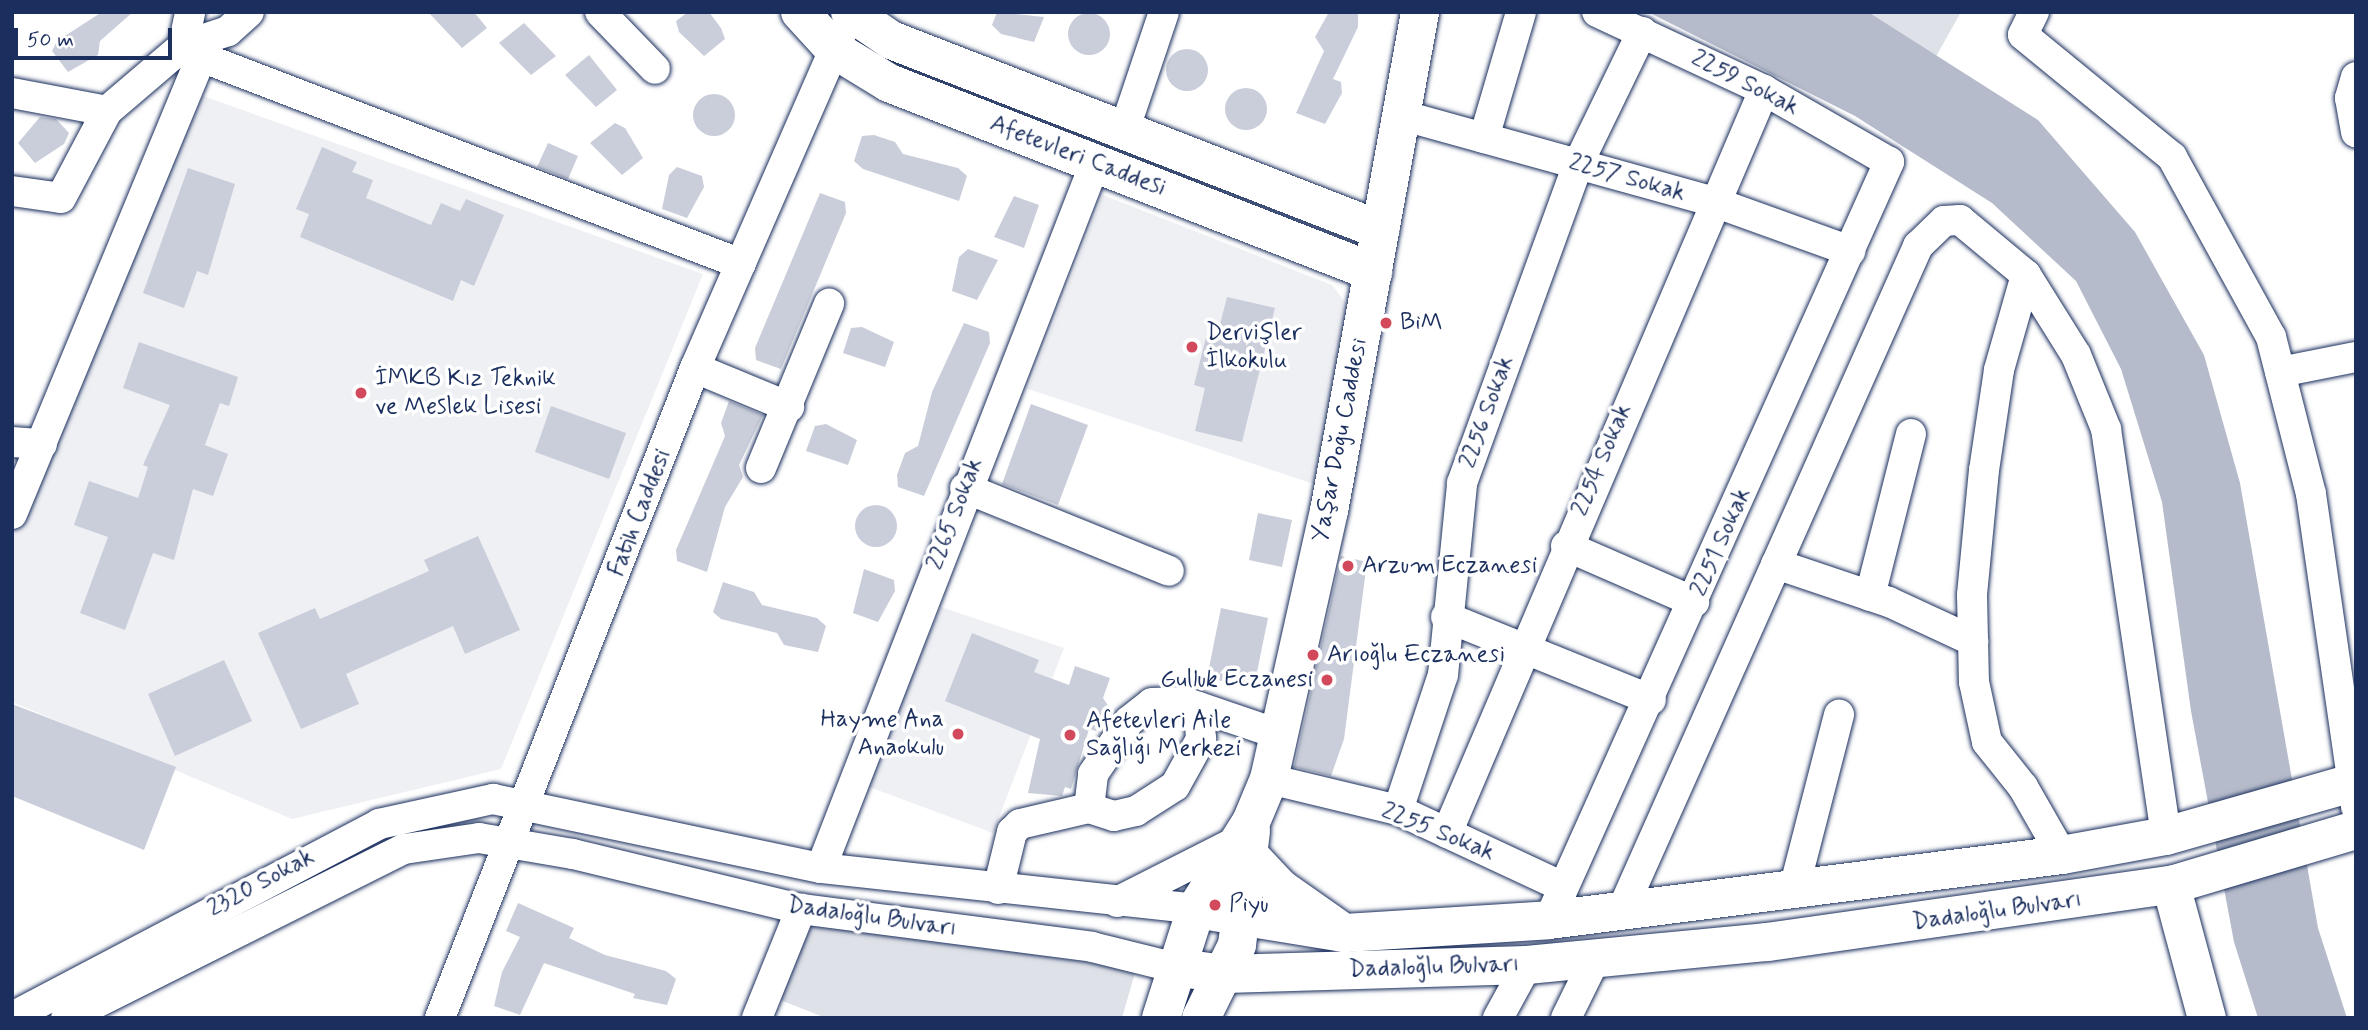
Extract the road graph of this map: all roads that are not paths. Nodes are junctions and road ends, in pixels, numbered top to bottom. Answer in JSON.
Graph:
{"nodes":[{"id":1,"x":190,"y":12,"type":"edge"},
{"id":2,"x":249,"y":12,"type":"edge"},
{"id":3,"x":600,"y":12,"type":"edge"},
{"id":4,"x":800,"y":12,"type":"edge"},
{"id":5,"x":850,"y":12,"type":"edge"},
{"id":6,"x":1164,"y":12,"type":"edge"},
{"id":7,"x":1420,"y":12,"type":"edge"},
{"id":8,"x":1521,"y":12,"type":"edge"},
{"id":9,"x":1597,"y":12,"type":"edge"},
{"id":10,"x":2034,"y":12,"type":"edge"},
{"id":11,"x":1642,"y":32,"type":"junction"},
{"id":12,"x":195,"y":49,"type":"junction"},
{"id":13,"x":835,"y":50,"type":"junction"},
{"id":14,"x":655,"y":69,"type":"dead end"},
{"id":15,"x":2356,"y":77,"type":"edge"},
{"id":16,"x":1763,"y":90,"type":"junction"},
{"id":17,"x":12,"y":93,"type":"edge"},
{"id":18,"x":107,"y":111,"type":"junction"},
{"id":19,"x":1401,"y":115,"type":"junction"},
{"id":20,"x":1125,"y":128,"type":"junction"},
{"id":21,"x":2356,"y":132,"type":"edge"},
{"id":22,"x":1484,"y":138,"type":"junction"},
{"id":23,"x":1889,"y":162,"type":"joint"},
{"id":24,"x":1095,"y":163,"type":"junction"},
{"id":25,"x":1578,"y":164,"type":"junction"},
{"id":26,"x":12,"y":191,"type":"edge"},
{"id":27,"x":1714,"y":202,"type":"junction"},
{"id":28,"x":1380,"y":230,"type":"junction"},
{"id":29,"x":1850,"y":251,"type":"junction"},
{"id":30,"x":741,"y":264,"type":"junction"},
{"id":31,"x":1373,"y":272,"type":"junction"},
{"id":32,"x":2026,"y":275,"type":"junction"},
{"id":33,"x":829,"y":304,"type":"dead end"},
{"id":34,"x":2356,"y":357,"type":"edge"},
{"id":35,"x":695,"y":368,"type":"junction"},
{"id":36,"x":2280,"y":372,"type":"junction"},
{"id":37,"x":789,"y":407,"type":"junction"},
{"id":38,"x":1911,"y":434,"type":"dead end"},
{"id":39,"x":12,"y":442,"type":"edge"},
{"id":40,"x":42,"y":444,"type":"junction"},
{"id":41,"x":761,"y":468,"type":"dead end"},
{"id":42,"x":965,"y":488,"type":"junction"},
{"id":43,"x":12,"y":514,"type":"edge"},
{"id":44,"x":1566,"y":546,"type":"junction"},
{"id":45,"x":1776,"y":564,"type":"junction"},
{"id":46,"x":1169,"y":571,"type":"dead end"},
{"id":47,"x":1870,"y":596,"type":"junction"},
{"id":48,"x":1694,"y":603,"type":"junction"},
{"id":49,"x":1446,"y":617,"type":"junction"},
{"id":50,"x":1973,"y":641,"type":"junction"},
{"id":51,"x":1524,"y":647,"type":"junction"},
{"id":52,"x":1651,"y":700,"type":"junction"},
{"id":53,"x":1199,"y":707,"type":"junction"},
{"id":54,"x":1839,"y":715,"type":"dead end"},
{"id":55,"x":1278,"y":734,"type":"junction"},
{"id":56,"x":1269,"y":779,"type":"junction"},
{"id":57,"x":2346,"y":791,"type":"edge"},
{"id":58,"x":527,"y":805,"type":"junction"},
{"id":59,"x":1088,"y":808,"type":"junction"},
{"id":60,"x":1398,"y":810,"type":"junction"},
{"id":61,"x":2180,"y":832,"type":"junction"},
{"id":62,"x":1447,"y":833,"type":"junction"},
{"id":63,"x":2344,"y":834,"type":"edge"},
{"id":64,"x":1247,"y":839,"type":"junction"},
{"id":65,"x":512,"y":840,"type":"junction"},
{"id":66,"x":2062,"y":855,"type":"junction"},
{"id":67,"x":821,"y":867,"type":"junction"},
{"id":68,"x":2185,"y":881,"type":"junction"},
{"id":69,"x":1795,"y":886,"type":"junction"},
{"id":70,"x":998,"y":889,"type":"junction"},
{"id":71,"x":1117,"y":902,"type":"junction"},
{"id":72,"x":1556,"y":903,"type":"junction"},
{"id":73,"x":1623,"y":908,"type":"junction"},
{"id":74,"x":801,"y":909,"type":"junction"},
{"id":75,"x":1196,"y":909,"type":"junction"},
{"id":76,"x":1242,"y":916,"type":"junction"},
{"id":77,"x":1345,"y":933,"type":"junction"},
{"id":78,"x":1594,"y":961,"type":"junction"},
{"id":79,"x":1527,"y":965,"type":"junction"},
{"id":80,"x":1173,"y":967,"type":"junction"},
{"id":81,"x":1225,"y":974,"type":"junction"},
{"id":82,"x":12,"y":1017,"type":"edge"},
{"id":83,"x":66,"y":1018,"type":"edge"},
{"id":84,"x":440,"y":1018,"type":"edge"},
{"id":85,"x":757,"y":1018,"type":"edge"},
{"id":86,"x":1160,"y":1018,"type":"edge"},
{"id":87,"x":1201,"y":1018,"type":"edge"},
{"id":88,"x":1498,"y":1018,"type":"edge"},
{"id":89,"x":1566,"y":1018,"type":"edge"},
{"id":90,"x":2207,"y":1018,"type":"edge"}],
"edges":[{"from":1,"to":12,"type":"street"},
{"from":2,"to":12,"type":"street"},
{"from":3,"to":14,"type":"street"},
{"from":4,"to":13,"type":"main road","name":"Afetevleri Caddesi"},
{"from":5,"to":13,"type":"street","name":"Fatih Caddesi"},
{"from":5,"to":20,"type":"main road","name":"Afetevleri Caddesi"},
{"from":6,"to":20,"type":"street"},
{"from":7,"to":19,"type":"main road","name":"Yaşar Doğu Caddesi"},
{"from":8,"to":22,"type":"street"},
{"from":9,"to":11,"type":"street","name":"2259 Sokak"},
{"from":10,"to":36,"type":"street"},
{"from":11,"to":16,"type":"street","name":"2259 Sokak"},
{"from":11,"to":25,"type":"street","name":"2256 Sokak"},
{"from":12,"to":18,"type":"street"},
{"from":12,"to":30,"type":"street"},
{"from":12,"to":40,"type":"street"},
{"from":13,"to":24,"type":"main road","name":"Afetevleri Caddesi"},
{"from":13,"to":30,"type":"street","name":"Fatih Caddesi"},
{"from":15,"to":21,"type":"street"},
{"from":16,"to":23,"type":"street","name":"2259 Sokak"},
{"from":16,"to":27,"type":"street","name":"2254 Sokak"},
{"from":17,"to":18,"type":"street"},
{"from":18,"to":26,"type":"street"},
{"from":19,"to":22,"type":"street","name":"2257 Sokak"},
{"from":19,"to":28,"type":"main road","name":"Yaşar Doğu Caddesi"},
{"from":20,"to":28,"type":"main road","name":"Afetevleri Caddesi"},
{"from":22,"to":25,"type":"street","name":"2257 Sokak"},
{"from":23,"to":29,"type":"street","name":"2251 Sokak"},
{"from":24,"to":31,"type":"main road","name":"Afetevleri Caddesi"},
{"from":24,"to":42,"type":"street","name":"2265 Sokak"},
{"from":25,"to":27,"type":"street","name":"2257 Sokak"},
{"from":25,"to":49,"type":"street","name":"2256 Sokak"},
{"from":27,"to":29,"type":"street","name":"2257 Sokak"},
{"from":27,"to":44,"type":"street","name":"2254 Sokak"},
{"from":28,"to":31,"type":"main road","name":"Yaşar Doğu Caddesi"},
{"from":29,"to":48,"type":"street","name":"2251 Sokak"},
{"from":30,"to":35,"type":"street","name":"Fatih Caddesi"},
{"from":31,"to":55,"type":"main road","name":"Yaşar Doğu Caddesi"},
{"from":32,"to":45,"type":"street"},
{"from":32,"to":50,"type":"street"},
{"from":32,"to":61,"type":"street"},
{"from":33,"to":37,"type":"street"},
{"from":34,"to":36,"type":"street"},
{"from":35,"to":37,"type":"street"},
{"from":35,"to":58,"type":"street","name":"Fatih Caddesi"},
{"from":36,"to":57,"type":"street"},
{"from":37,"to":41,"type":"street"},
{"from":38,"to":47,"type":"street"},
{"from":39,"to":40,"type":"street"},
{"from":40,"to":43,"type":"street"},
{"from":42,"to":46,"type":"street"},
{"from":42,"to":67,"type":"street","name":"2265 Sokak"},
{"from":44,"to":48,"type":"street"},
{"from":44,"to":51,"type":"street","name":"2254 Sokak"},
{"from":45,"to":47,"type":"street"},
{"from":45,"to":73,"type":"street"},
{"from":47,"to":50,"type":"street"},
{"from":48,"to":52,"type":"street","name":"2251 Sokak"},
{"from":49,"to":51,"type":"street"},
{"from":49,"to":60,"type":"street","name":"2256 Sokak"},
{"from":50,"to":66,"type":"street"},
{"from":51,"to":52,"type":"street"},
{"from":51,"to":62,"type":"street","name":"2254 Sokak"},
{"from":52,"to":72,"type":"street","name":"2251 Sokak"},
{"from":53,"to":55,"type":"street"},
{"from":53,"to":59,"type":"street"},
{"from":53,"to":59,"type":"street"},
{"from":54,"to":69,"type":"street"},
{"from":55,"to":56,"type":"main road","name":"Yaşar Doğu Caddesi"},
{"from":56,"to":60,"type":"street","name":"2255 Sokak"},
{"from":56,"to":64,"type":"main road","name":"Yaşar Doğu Caddesi"},
{"from":57,"to":61,"type":"main road","name":"Dadaloğlu Bulvarı"},
{"from":58,"to":65,"type":"street","name":"Fatih Caddesi"},
{"from":58,"to":67,"type":"street","name":"Dadaloğlu Bulvarı"},
{"from":58,"to":82,"type":"street","name":"2320 Sokak"},
{"from":59,"to":70,"type":"street"},
{"from":60,"to":62,"type":"street","name":"2255 Sokak"},
{"from":61,"to":66,"type":"main road","name":"Dadaloğlu Bulvarı"},
{"from":62,"to":72,"type":"street","name":"2255 Sokak"},
{"from":63,"to":68,"type":"main road","name":"Dadaloğlu Bulvarı"},
{"from":64,"to":71,"type":"street"},
{"from":64,"to":75,"type":"main road"},
{"from":64,"to":76,"type":"main road"},
{"from":64,"to":77,"type":"main road"},
{"from":65,"to":74,"type":"street","name":"Dadaloğlu Bulvarı"},
{"from":65,"to":83,"type":"street","name":"2320 Sokak"},
{"from":65,"to":84,"type":"street","name":"Fatih Caddesi"},
{"from":66,"to":69,"type":"main road","name":"Dadaloğlu Bulvarı"},
{"from":67,"to":70,"type":"street","name":"Dadaloğlu Bulvarı"},
{"from":68,"to":78,"type":"main road","name":"Dadaloğlu Bulvarı"},
{"from":68,"to":90,"type":"main road"},
{"from":69,"to":73,"type":"main road","name":"Dadaloğlu Bulvarı"},
{"from":70,"to":71,"type":"street","name":"Dadaloğlu Bulvarı"},
{"from":71,"to":75,"type":"street","name":"Dadaloğlu Bulvarı"},
{"from":72,"to":73,"type":"main road","name":"Dadaloğlu Bulvarı"},
{"from":72,"to":77,"type":"main road","name":"Dadaloğlu Bulvarı"},
{"from":74,"to":80,"type":"street","name":"Dadaloğlu Bulvarı"},
{"from":74,"to":85,"type":"street"},
{"from":75,"to":76,"type":"main road","name":"Dadaloğlu Bulvarı"},
{"from":75,"to":80,"type":"main road"},
{"from":76,"to":77,"type":"main road","name":"Dadaloğlu Bulvarı"},
{"from":76,"to":81,"type":"main road"},
{"from":78,"to":79,"type":"main road","name":"Dadaloğlu Bulvarı"},
{"from":78,"to":89,"type":"street"},
{"from":79,"to":81,"type":"main road","name":"Dadaloğlu Bulvarı"},
{"from":79,"to":88,"type":"street"},
{"from":80,"to":81,"type":"main road","name":"Dadaloğlu Bulvarı"},
{"from":80,"to":86,"type":"main road"},
{"from":81,"to":87,"type":"main road"}]}
